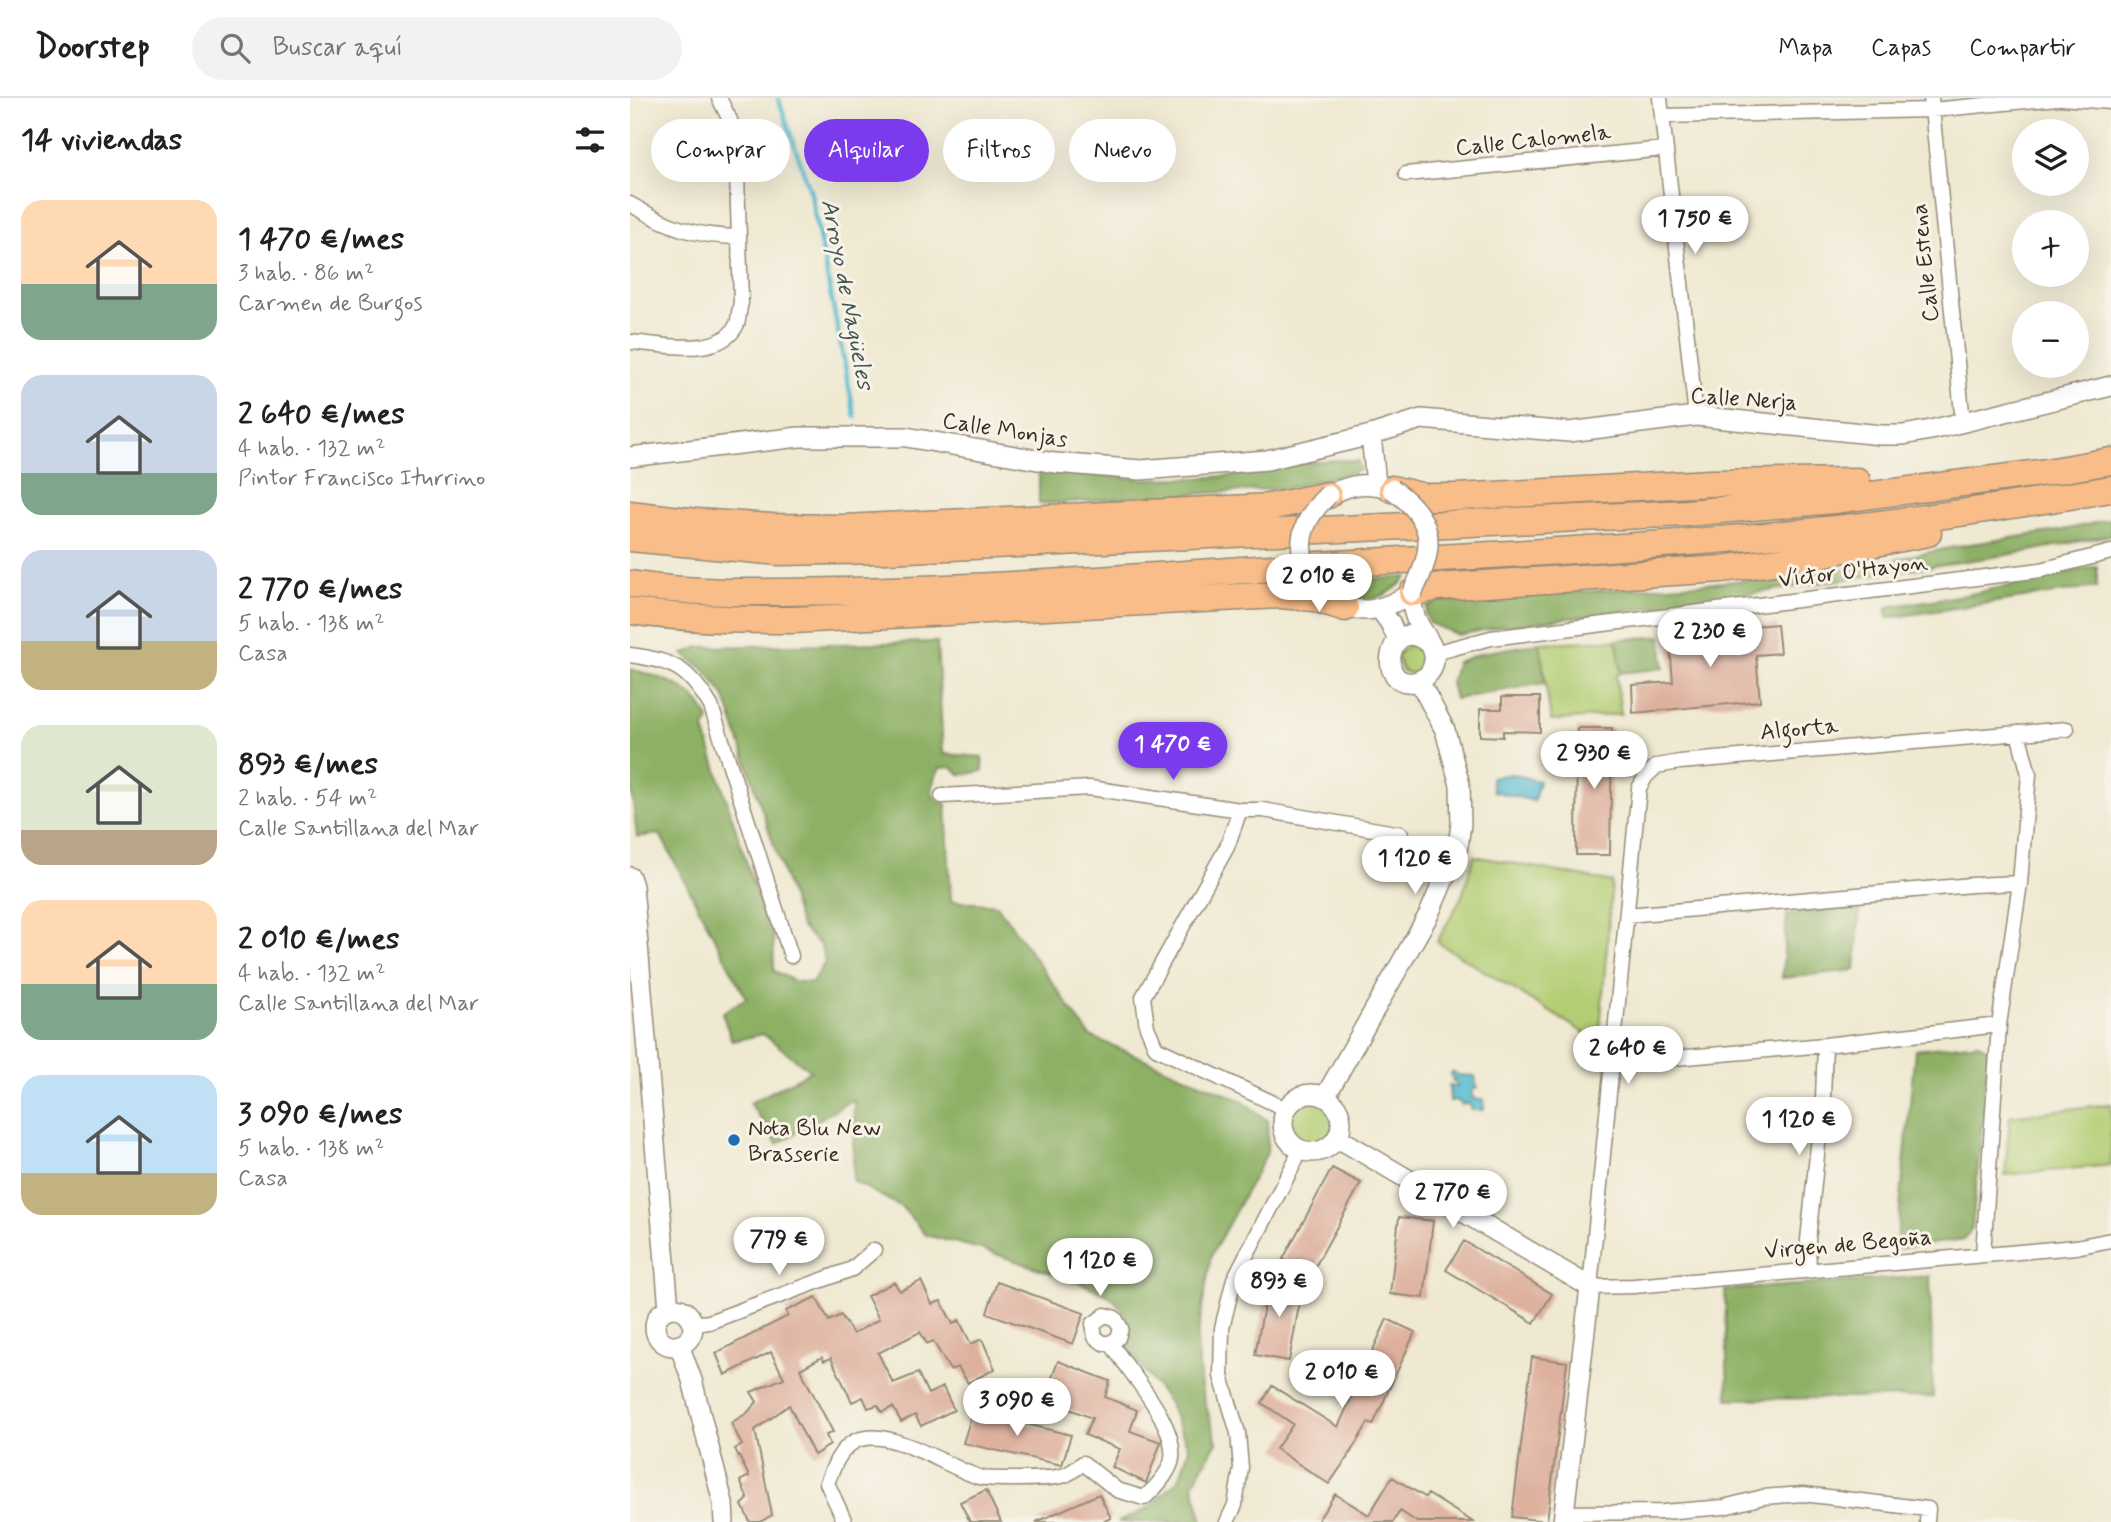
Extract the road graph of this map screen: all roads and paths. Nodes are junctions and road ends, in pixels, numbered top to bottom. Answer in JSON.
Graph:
{"nodes":[{"id":1,"x":719,"y":98,"type":"edge"},
{"id":2,"x":1660,"y":98,"type":"edge"},
{"id":3,"x":2059,"y":98,"type":"edge"},
{"id":4,"x":2111,"y":102,"type":"edge"},
{"id":5,"x":1932,"y":104,"type":"edge"},
{"id":6,"x":1662,"y":116,"type":"junction"},
{"id":7,"x":1664,"y":149,"type":"junction"},
{"id":8,"x":1406,"y":174,"type":"dead end"},
{"id":9,"x":630,"y":204,"type":"edge"},
{"id":10,"x":738,"y":237,"type":"junction"},
{"id":11,"x":630,"y":342,"type":"edge"},
{"id":12,"x":2111,"y":386,"type":"edge"},
{"id":13,"x":1696,"y":416,"type":"junction"},
{"id":14,"x":1963,"y":423,"type":"junction"},
{"id":15,"x":1371,"y":435,"type":"junction"},
{"id":16,"x":630,"y":457,"type":"edge"},
{"id":17,"x":2111,"y":461,"type":"edge"},
{"id":18,"x":1384,"y":487,"type":"junction"},
{"id":19,"x":1924,"y":489,"type":"junction"},
{"id":20,"x":2111,"y":489,"type":"edge"},
{"id":21,"x":1328,"y":495,"type":"junction"},
{"id":22,"x":1996,"y":509,"type":"junction"},
{"id":23,"x":630,"y":514,"type":"edge"},
{"id":24,"x":630,"y":538,"type":"edge"},
{"id":25,"x":2111,"y":552,"type":"edge"},
{"id":26,"x":630,"y":584,"type":"edge"},
{"id":27,"x":1411,"y":594,"type":"junction"},
{"id":28,"x":1345,"y":608,"type":"junction"},
{"id":29,"x":1380,"y":609,"type":"junction"},
{"id":30,"x":630,"y":611,"type":"edge"},
{"id":31,"x":1398,"y":640,"type":"junction"},
{"id":32,"x":1432,"y":649,"type":"junction"},
{"id":33,"x":630,"y":655,"type":"edge"},
{"id":34,"x":1419,"y":681,"type":"junction"},
{"id":35,"x":2067,"y":729,"type":"dead end"},
{"id":36,"x":2018,"y":733,"type":"junction"},
{"id":37,"x":942,"y":796,"type":"dead end"},
{"id":38,"x":1241,"y":810,"type":"junction"},
{"id":39,"x":1401,"y":834,"type":"dead end"},
{"id":40,"x":630,"y":877,"type":"edge"},
{"id":41,"x":2020,"y":883,"type":"junction"},
{"id":42,"x":1627,"y":915,"type":"junction"},
{"id":43,"x":791,"y":956,"type":"dead end"},
{"id":44,"x":1998,"y":1025,"type":"junction"},
{"id":45,"x":1825,"y":1045,"type":"junction"},
{"id":46,"x":1613,"y":1058,"type":"junction"},
{"id":47,"x":1325,"y":1097,"type":"junction"},
{"id":48,"x":1286,"y":1109,"type":"junction"},
{"id":49,"x":1338,"y":1138,"type":"junction"},
{"id":50,"x":1301,"y":1150,"type":"junction"},
{"id":51,"x":2111,"y":1240,"type":"edge"},
{"id":52,"x":874,"y":1250,"type":"dead end"},
{"id":53,"x":1983,"y":1254,"type":"junction"},
{"id":54,"x":1810,"y":1269,"type":"junction"},
{"id":55,"x":1590,"y":1287,"type":"junction"},
{"id":56,"x":669,"y":1309,"type":"junction"},
{"id":57,"x":692,"y":1324,"type":"junction"},
{"id":58,"x":1110,"y":1343,"type":"dead end"},
{"id":59,"x":679,"y":1345,"type":"junction"},
{"id":60,"x":1564,"y":1518,"type":"edge"},
{"id":61,"x":724,"y":1522,"type":"edge"},
{"id":62,"x":845,"y":1522,"type":"edge"},
{"id":63,"x":1227,"y":1522,"type":"edge"},
{"id":64,"x":1927,"y":1522,"type":"edge"}],
"edges":[{"from":1,"to":10,"type":"street"},
{"from":2,"to":6,"type":"street"},
{"from":3,"to":4,"type":"street"},
{"from":3,"to":5,"type":"street"},
{"from":5,"to":6,"type":"street"},
{"from":5,"to":14,"type":"street","name":"Calle Estena"},
{"from":6,"to":7,"type":"street"},
{"from":7,"to":8,"type":"street","name":"Calle Calomela"},
{"from":7,"to":13,"type":"street"},
{"from":9,"to":10,"type":"street"},
{"from":10,"to":11,"type":"street"},
{"from":12,"to":14,"type":"street","name":"Calle Nerja"},
{"from":13,"to":14,"type":"street","name":"Calle Nerja"},
{"from":13,"to":15,"type":"street","name":"Calle Nerja"},
{"from":15,"to":16,"type":"street","name":"Calle Monjas"},
{"from":15,"to":18,"type":"street"},
{"from":17,"to":19,"type":"highway"},
{"from":18,"to":19,"type":"highway"},
{"from":18,"to":21,"type":"street"},
{"from":18,"to":27,"type":"street","bridge":true},
{"from":19,"to":24,"type":"highway"},
{"from":20,"to":22,"type":"highway"},
{"from":21,"to":23,"type":"highway"},
{"from":21,"to":28,"type":"street","bridge":true},
{"from":22,"to":26,"type":"highway"},
{"from":22,"to":27,"type":"highway"},
{"from":25,"to":32,"type":"street","name":"Víctor O'Hayon"},
{"from":27,"to":29,"type":"street"},
{"from":27,"to":32,"type":"street"},
{"from":28,"to":29,"type":"street"},
{"from":28,"to":30,"type":"highway"},
{"from":29,"to":31,"type":"street"},
{"from":31,"to":32,"type":"street"},
{"from":31,"to":34,"type":"street"},
{"from":32,"to":34,"type":"street"},
{"from":33,"to":43,"type":"street"},
{"from":34,"to":47,"type":"street"},
{"from":35,"to":36,"type":"street","name":"Algorta"},
{"from":36,"to":41,"type":"street"},
{"from":36,"to":42,"type":"street","name":"Algorta"},
{"from":37,"to":38,"type":"street"},
{"from":38,"to":39,"type":"street"},
{"from":38,"to":48,"type":"street"},
{"from":40,"to":56,"type":"street"},
{"from":41,"to":42,"type":"street"},
{"from":41,"to":44,"type":"street"},
{"from":42,"to":46,"type":"street","name":"Algorta"},
{"from":44,"to":45,"type":"street"},
{"from":44,"to":53,"type":"street"},
{"from":45,"to":46,"type":"street"},
{"from":45,"to":54,"type":"street"},
{"from":46,"to":55,"type":"street","name":"Algorta"},
{"from":47,"to":48,"type":"street"},
{"from":47,"to":49,"type":"street"},
{"from":48,"to":50,"type":"street"},
{"from":49,"to":50,"type":"street"},
{"from":49,"to":55,"type":"street"},
{"from":50,"to":63,"type":"street"},
{"from":51,"to":53,"type":"street","name":"Virgen de Begoña"},
{"from":52,"to":57,"type":"street"},
{"from":53,"to":54,"type":"street","name":"Virgen de Begoña"},
{"from":54,"to":55,"type":"street","name":"Virgen de Begoña"},
{"from":55,"to":60,"type":"street"},
{"from":56,"to":57,"type":"street"},
{"from":56,"to":59,"type":"street"},
{"from":57,"to":59,"type":"street"},
{"from":58,"to":62,"type":"street"},
{"from":59,"to":61,"type":"street"},
{"from":60,"to":64,"type":"street"}]}
